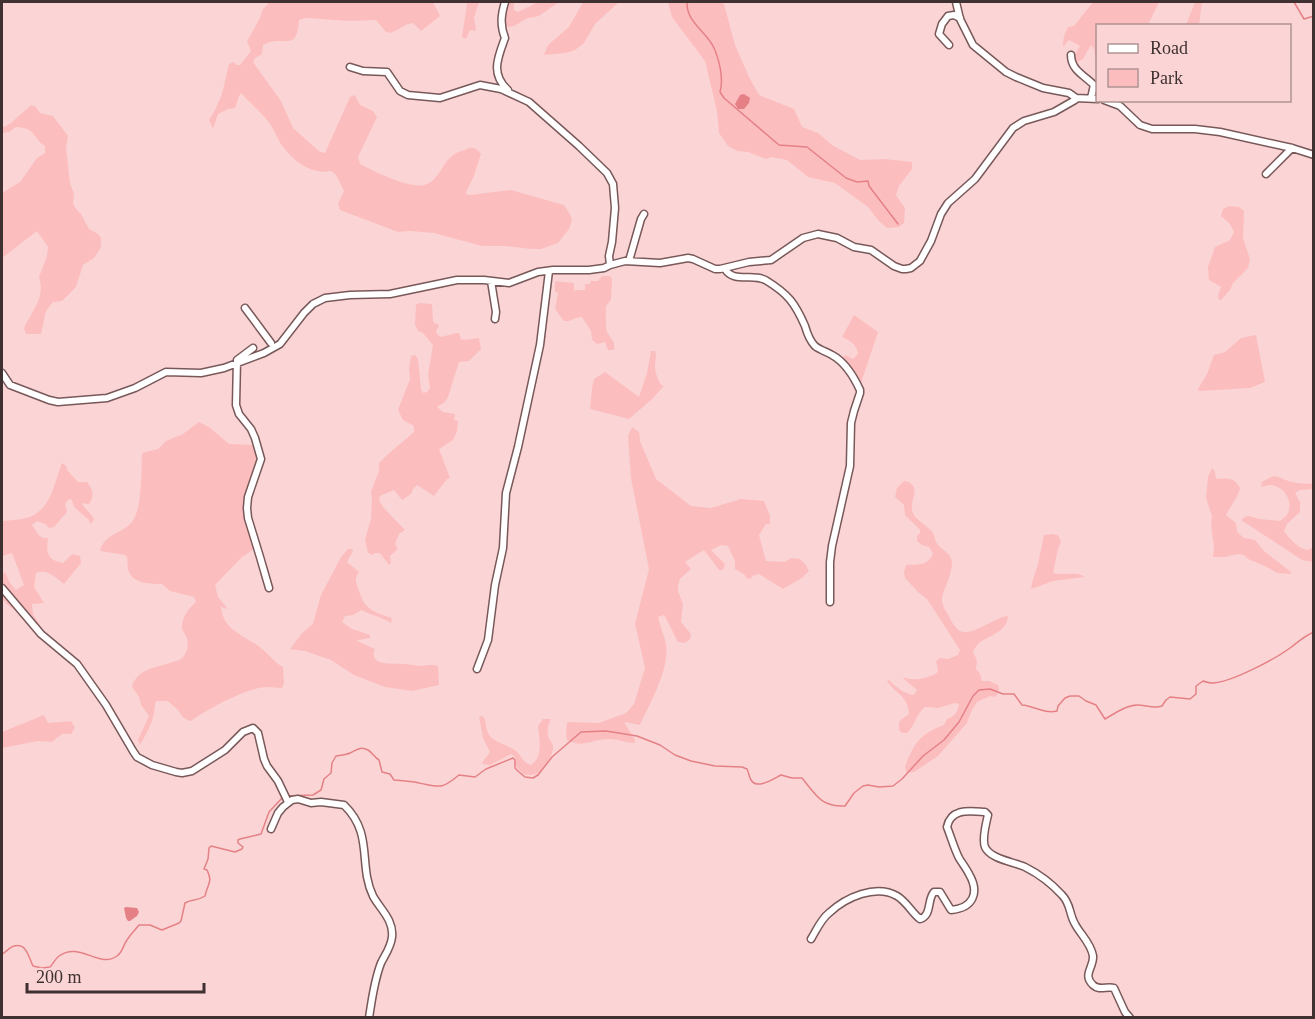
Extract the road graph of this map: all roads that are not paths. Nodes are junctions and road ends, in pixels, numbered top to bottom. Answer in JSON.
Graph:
{"nodes":[{"id":1,"x":505,"y":2,"type":"edge"},
{"id":2,"x":956,"y":2,"type":"edge"},
{"id":3,"x":960,"y":19,"type":"junction"},
{"id":4,"x":950,"y":45,"type":"dead end"},
{"id":5,"x":1071,"y":55,"type":"dead end"},
{"id":6,"x":350,"y":67,"type":"dead end"},
{"id":7,"x":515,"y":96,"type":"junction"},
{"id":8,"x":1076,"y":98,"type":"junction"},
{"id":9,"x":1094,"y":99,"type":"edge"},
{"id":10,"x":1109,"y":102,"type":"edge"},
{"id":11,"x":1292,"y":148,"type":"junction"},
{"id":12,"x":1314,"y":156,"type":"edge"},
{"id":13,"x":1266,"y":174,"type":"dead end"},
{"id":14,"x":644,"y":214,"type":"dead end"},
{"id":15,"x":629,"y":261,"type":"junction"},
{"id":16,"x":610,"y":264,"type":"junction"},
{"id":17,"x":725,"y":269,"type":"junction"},
{"id":18,"x":549,"y":271,"type":"junction"},
{"id":19,"x":491,"y":281,"type":"junction"},
{"id":20,"x":245,"y":308,"type":"dead end"},
{"id":21,"x":495,"y":319,"type":"dead end"},
{"id":22,"x":271,"y":343,"type":"dead end"},
{"id":23,"x":253,"y":348,"type":"dead end"},
{"id":24,"x":236,"y":364,"type":"junction"},
{"id":25,"x":2,"y":373,"type":"edge"},
{"id":26,"x":2,"y":588,"type":"edge"},
{"id":27,"x":269,"y":588,"type":"dead end"},
{"id":28,"x":830,"y":602,"type":"dead end"},
{"id":29,"x":477,"y":669,"type":"dead end"},
{"id":30,"x":286,"y":798,"type":"junction"},
{"id":31,"x":271,"y":829,"type":"dead end"},
{"id":32,"x":811,"y":939,"type":"dead end"},
{"id":33,"x":369,"y":1017,"type":"edge"},
{"id":34,"x":1130,"y":1017,"type":"edge"}],
"edges":[{"from":1,"to":7,"type":"street"},
{"from":2,"to":3,"type":"street"},
{"from":3,"to":4,"type":"street"},
{"from":3,"to":8,"type":"street"},
{"from":5,"to":9,"type":"street"},
{"from":6,"to":7,"type":"street"},
{"from":7,"to":16,"type":"street"},
{"from":8,"to":9,"type":"street"},
{"from":8,"to":17,"type":"street"},
{"from":10,"to":11,"type":"street"},
{"from":11,"to":12,"type":"street"},
{"from":11,"to":13,"type":"street"},
{"from":14,"to":15,"type":"street"},
{"from":15,"to":16,"type":"street"},
{"from":15,"to":17,"type":"street"},
{"from":16,"to":18,"type":"street"},
{"from":17,"to":28,"type":"street"},
{"from":18,"to":19,"type":"street"},
{"from":18,"to":29,"type":"street"},
{"from":19,"to":21,"type":"street"},
{"from":19,"to":24,"type":"street"},
{"from":20,"to":22,"type":"street"},
{"from":23,"to":24,"type":"street"},
{"from":24,"to":25,"type":"street"},
{"from":24,"to":27,"type":"street"},
{"from":26,"to":30,"type":"street"},
{"from":30,"to":31,"type":"street"},
{"from":30,"to":33,"type":"street"},
{"from":32,"to":34,"type":"street"}]}
